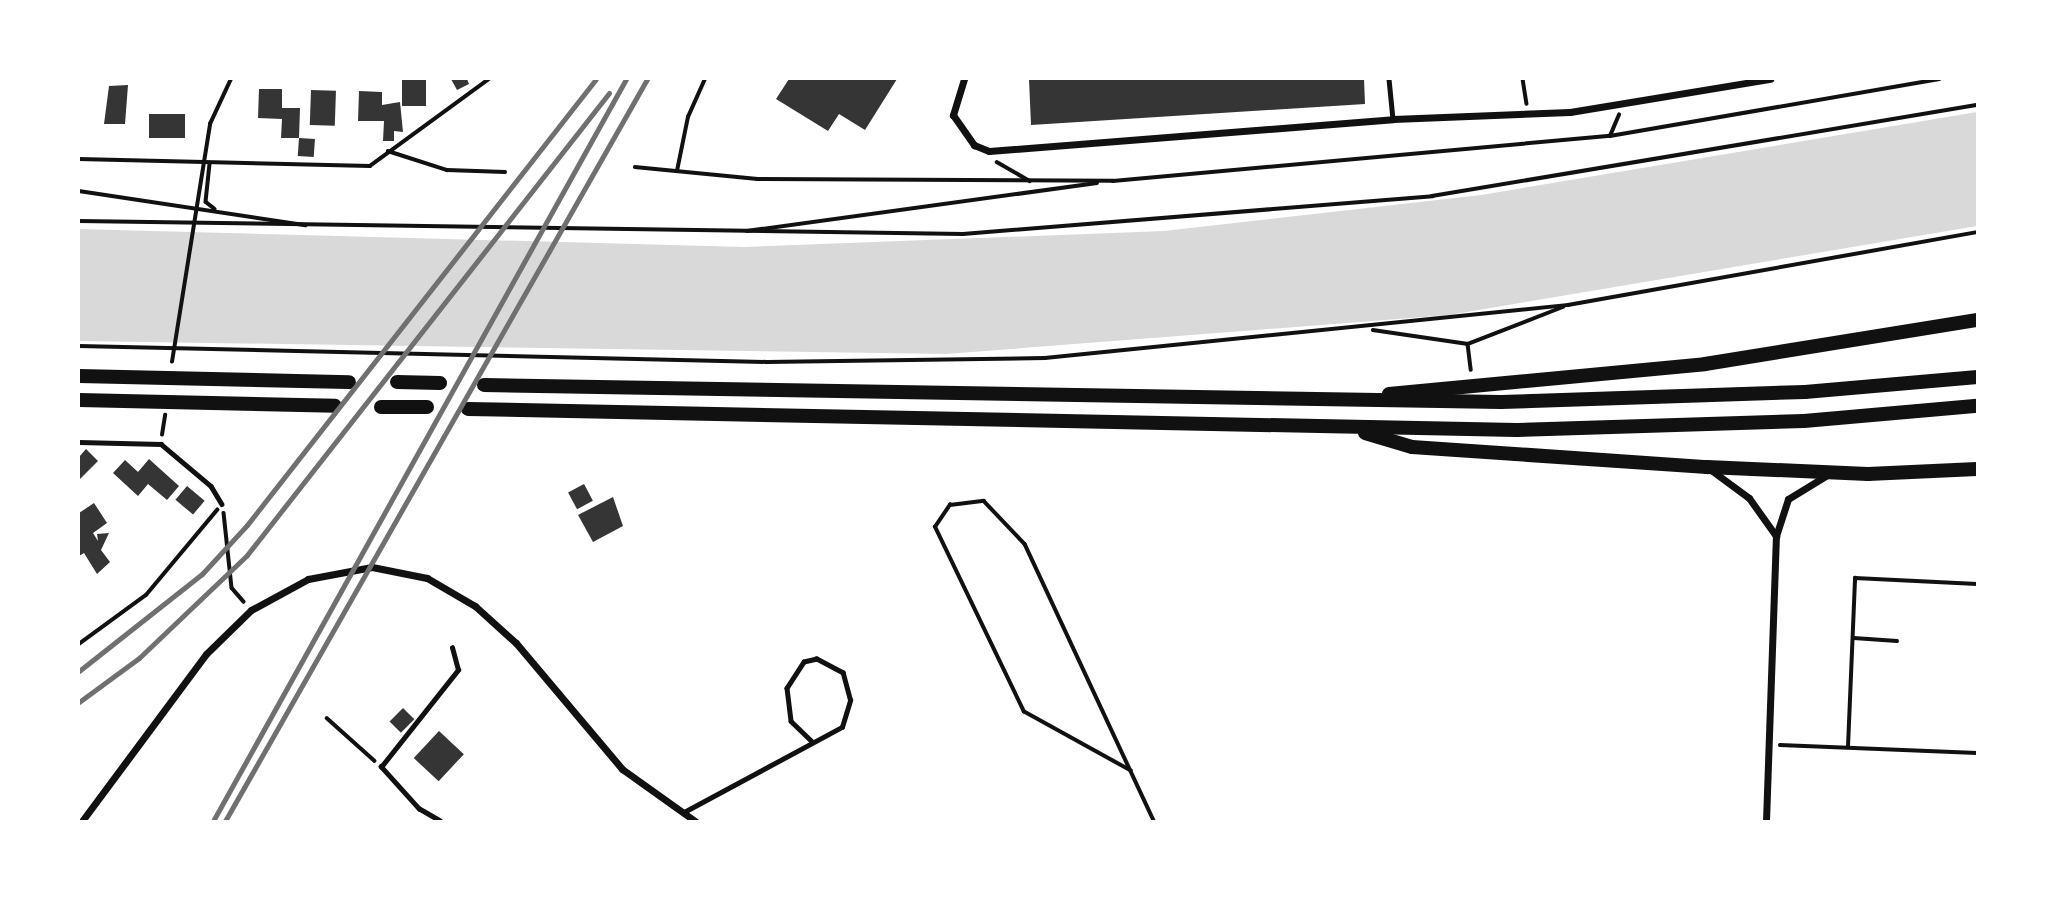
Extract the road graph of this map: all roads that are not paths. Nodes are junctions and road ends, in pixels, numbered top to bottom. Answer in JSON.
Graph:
{"nodes":[{"id":1,"x":964,"y":79,"type":"edge"},
{"id":2,"x":1389,"y":79,"type":"edge"},
{"id":3,"x":1770,"y":79,"type":"edge"},
{"id":4,"x":1393,"y":119,"type":"junction"},
{"id":5,"x":1977,"y":320,"type":"edge"},
{"id":6,"x":79,"y":376,"type":"edge"},
{"id":7,"x":1977,"y":377,"type":"edge"},
{"id":8,"x":349,"y":382,"type":"dead end"},
{"id":9,"x":397,"y":382,"type":"dead end"},
{"id":10,"x":440,"y":383,"type":"dead end"},
{"id":11,"x":484,"y":385,"type":"dead end"},
{"id":12,"x":79,"y":400,"type":"edge"},
{"id":13,"x":1317,"y":402,"type":"junction"},
{"id":14,"x":335,"y":406,"type":"dead end"},
{"id":15,"x":1977,"y":406,"type":"edge"},
{"id":16,"x":381,"y":407,"type":"dead end"},
{"id":17,"x":428,"y":407,"type":"dead end"},
{"id":18,"x":468,"y":409,"type":"dead end"},
{"id":19,"x":1349,"y":429,"type":"junction"},
{"id":20,"x":79,"y":442,"type":"edge"},
{"id":21,"x":1707,"y":467,"type":"junction"},
{"id":22,"x":1977,"y":469,"type":"edge"},
{"id":23,"x":1831,"y":472,"type":"junction"},
{"id":24,"x":222,"y":504,"type":"road end"},
{"id":25,"x":1776,"y":536,"type":"junction"},
{"id":26,"x":452,"y":648,"type":"dead end"},
{"id":27,"x":811,"y":740,"type":"junction"},
{"id":28,"x":681,"y":814,"type":"junction"},
{"id":29,"x":82,"y":821,"type":"edge"},
{"id":30,"x":440,"y":821,"type":"edge"},
{"id":31,"x":695,"y":821,"type":"edge"},
{"id":32,"x":1766,"y":821,"type":"edge"}],
"edges":[{"from":1,"to":4,"type":"street"},
{"from":2,"to":4,"type":"lane"},
{"from":3,"to":4,"type":"street"},
{"from":5,"to":13,"type":"highway"},
{"from":6,"to":8,"type":"highway"},
{"from":7,"to":13,"type":"highway"},
{"from":9,"to":10,"type":"highway"},
{"from":11,"to":13,"type":"highway"},
{"from":12,"to":14,"type":"highway"},
{"from":15,"to":19,"type":"highway"},
{"from":16,"to":17,"type":"highway"},
{"from":18,"to":19,"type":"highway"},
{"from":19,"to":21,"type":"highway"},
{"from":20,"to":24,"type":"lane"},
{"from":21,"to":23,"type":"highway"},
{"from":21,"to":25,"type":"street"},
{"from":22,"to":23,"type":"highway"},
{"from":23,"to":25,"type":"street"},
{"from":25,"to":32,"type":"street"},
{"from":26,"to":30,"type":"lane"},
{"from":27,"to":27,"type":"lane"},
{"from":27,"to":28,"type":"lane"},
{"from":28,"to":29,"type":"street"},
{"from":28,"to":31,"type":"street"}]}
